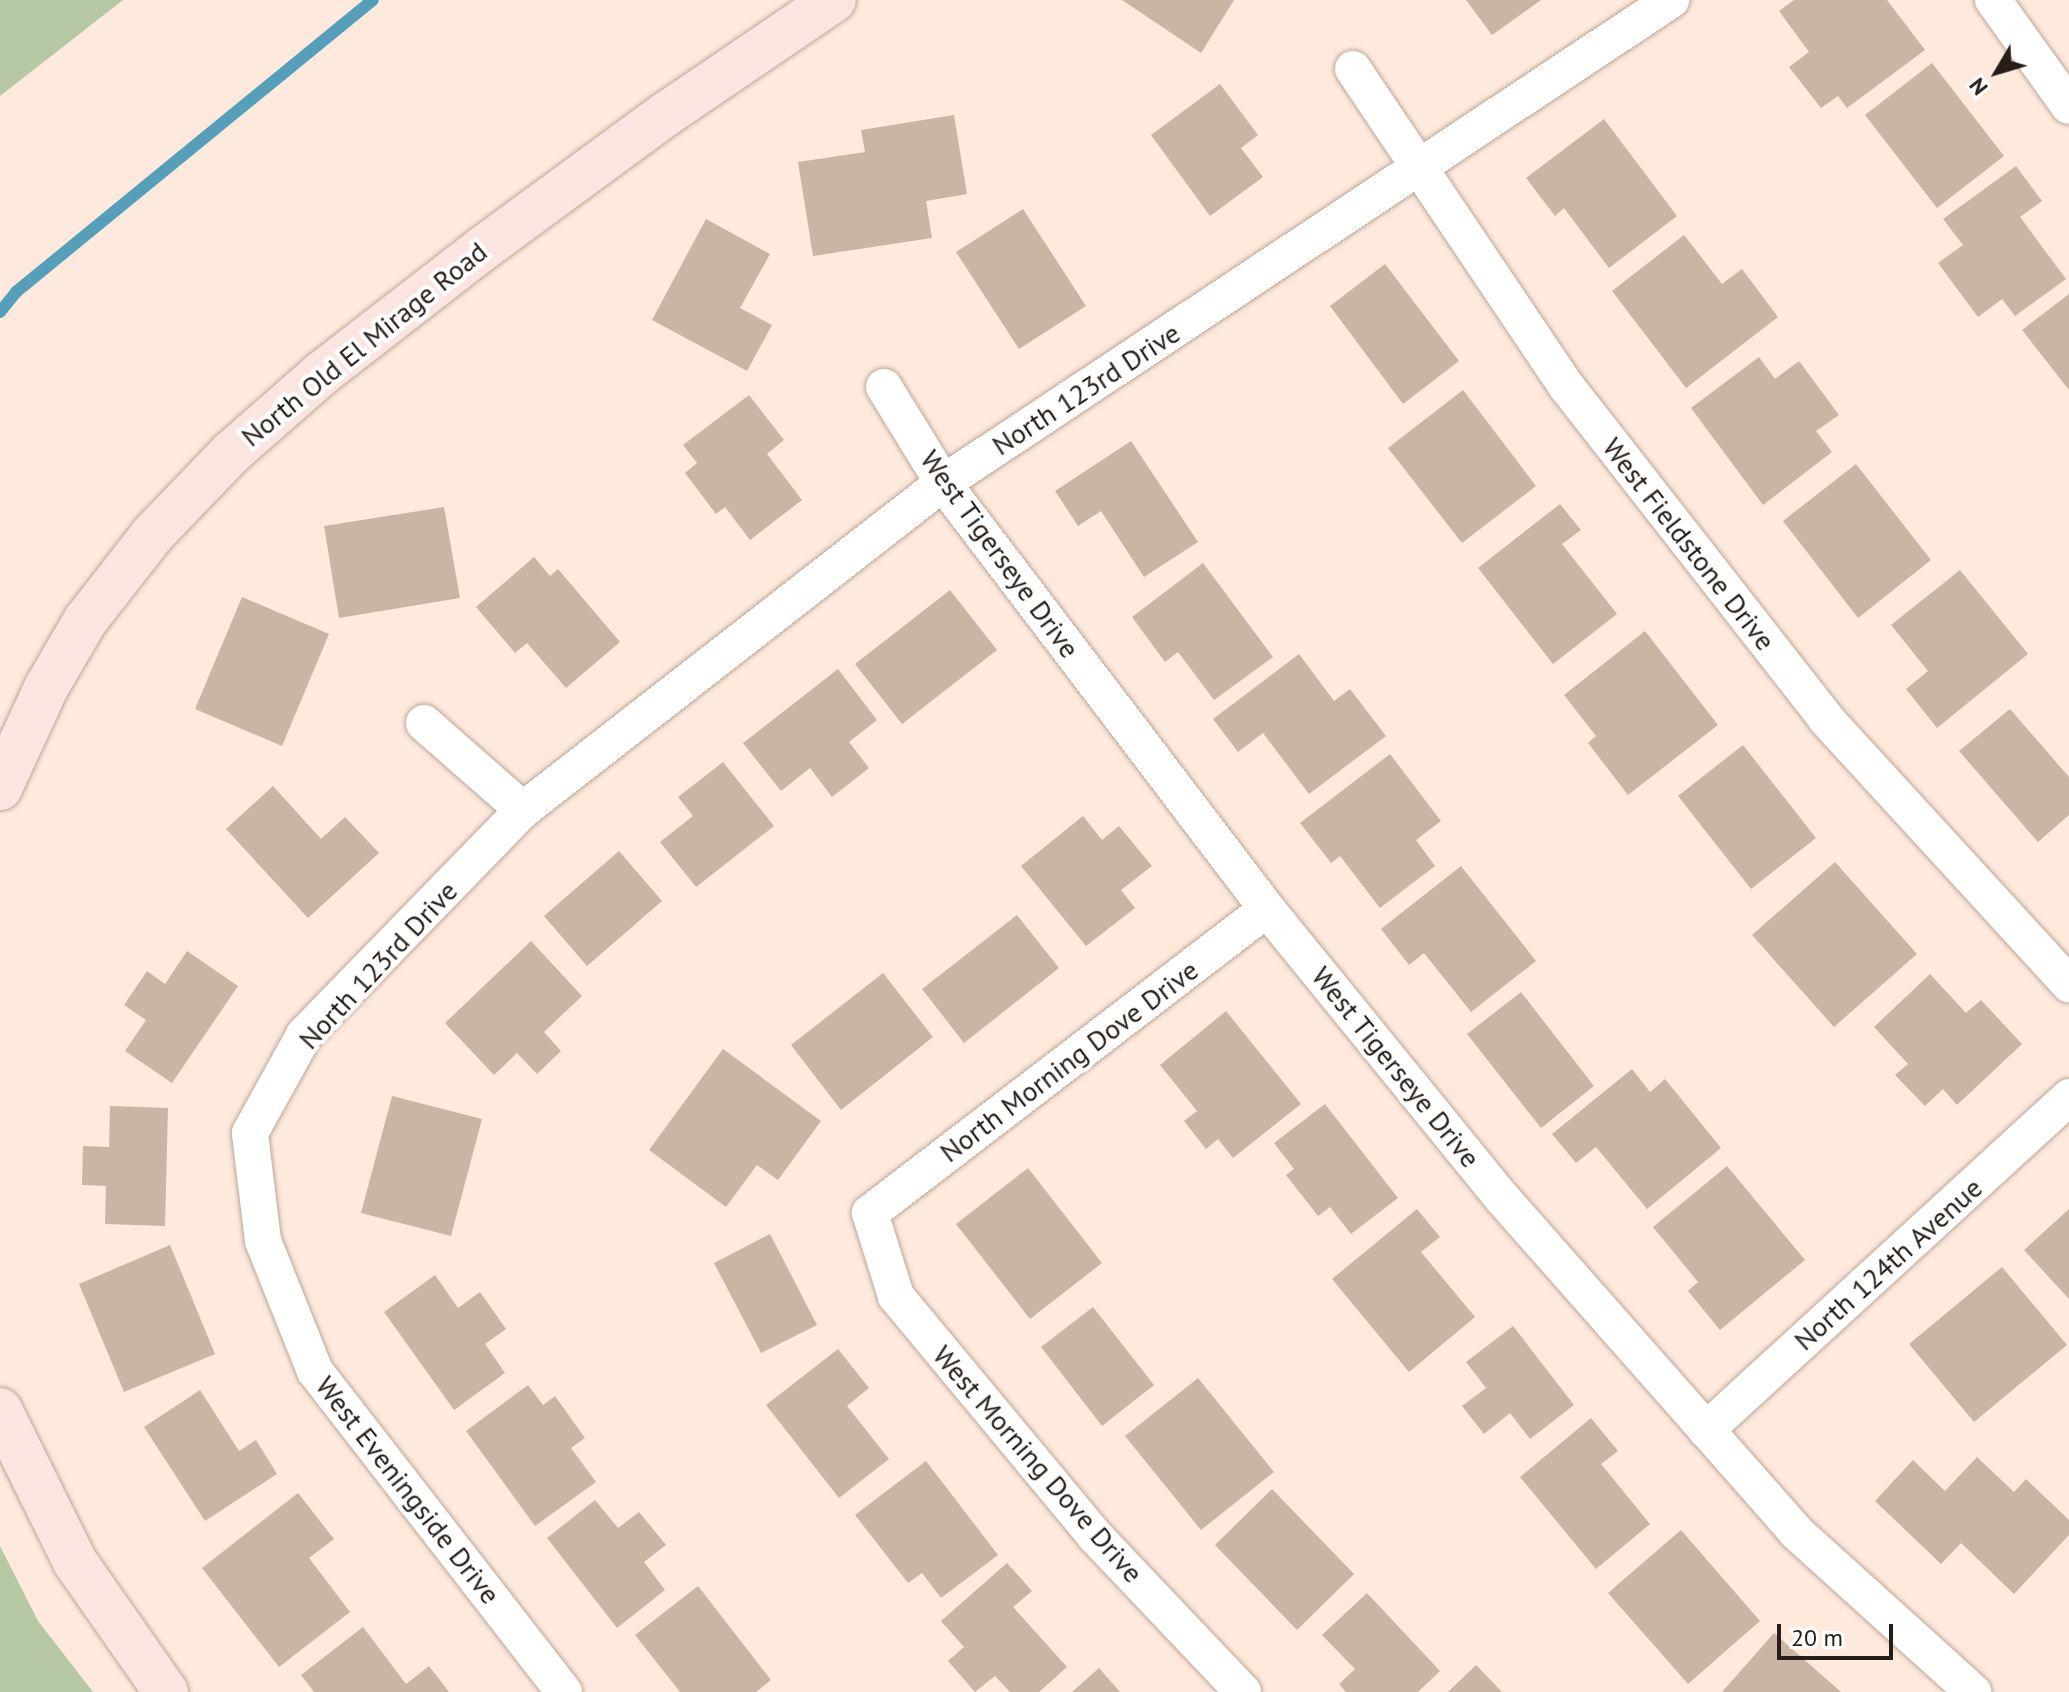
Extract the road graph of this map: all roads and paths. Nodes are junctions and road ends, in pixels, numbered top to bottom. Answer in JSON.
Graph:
{"nodes":[{"id":1,"x":834,"y":0,"type":"edge"},
{"id":2,"x":1671,"y":0,"type":"edge"},
{"id":3,"x":1993,"y":0,"type":"edge"},
{"id":4,"x":1353,"y":69,"type":"dead end"},
{"id":5,"x":2069,"y":106,"type":"edge"},
{"id":6,"x":1418,"y":170,"type":"junction"},
{"id":7,"x":884,"y":387,"type":"dead end"},
{"id":8,"x":943,"y":483,"type":"junction"},
{"id":9,"x":424,"y":723,"type":"dead end"},
{"id":10,"x":0,"y":788,"type":"edge"},
{"id":11,"x":523,"y":810,"type":"junction"},
{"id":12,"x":1267,"y":909,"type":"junction"},
{"id":13,"x":2069,"y":984,"type":"edge"},
{"id":14,"x":2069,"y":1097,"type":"edge"},
{"id":15,"x":250,"y":1133,"type":"joint"},
{"id":16,"x":870,"y":1213,"type":"joint"},
{"id":17,"x":0,"y":1410,"type":"edge"},
{"id":18,"x":1706,"y":1430,"type":"junction"},
{"id":19,"x":166,"y":1692,"type":"edge"},
{"id":20,"x":564,"y":1692,"type":"edge"},
{"id":21,"x":1243,"y":1692,"type":"edge"},
{"id":22,"x":1973,"y":1692,"type":"edge"}],
"edges":[{"from":1,"to":10,"type":"street","name":"North Old El Mirage Road"},
{"from":2,"to":6,"type":"street","name":"North 123rd Drive"},
{"from":3,"to":5,"type":"street"},
{"from":4,"to":6,"type":"street","name":"West Fieldstone Drive"},
{"from":6,"to":8,"type":"street","name":"North 123rd Drive"},
{"from":6,"to":13,"type":"street","name":"West Fieldstone Drive"},
{"from":7,"to":8,"type":"street","name":"West Tigerseye Drive"},
{"from":8,"to":11,"type":"street","name":"North 123rd Drive"},
{"from":8,"to":12,"type":"street","name":"West Tigerseye Drive"},
{"from":9,"to":11,"type":"street"},
{"from":11,"to":15,"type":"street","name":"North 123rd Drive"},
{"from":12,"to":16,"type":"street","name":"North Morning Dove Drive"},
{"from":12,"to":18,"type":"street","name":"West Tigerseye Drive"},
{"from":14,"to":18,"type":"street","name":"North 124th Avenue"},
{"from":15,"to":20,"type":"street","name":"West Eveningside Drive"},
{"from":16,"to":21,"type":"street","name":"West Morning Dove Drive"},
{"from":17,"to":19,"type":"street"},
{"from":18,"to":22,"type":"street","name":"West Tigerseye Drive"}]}
